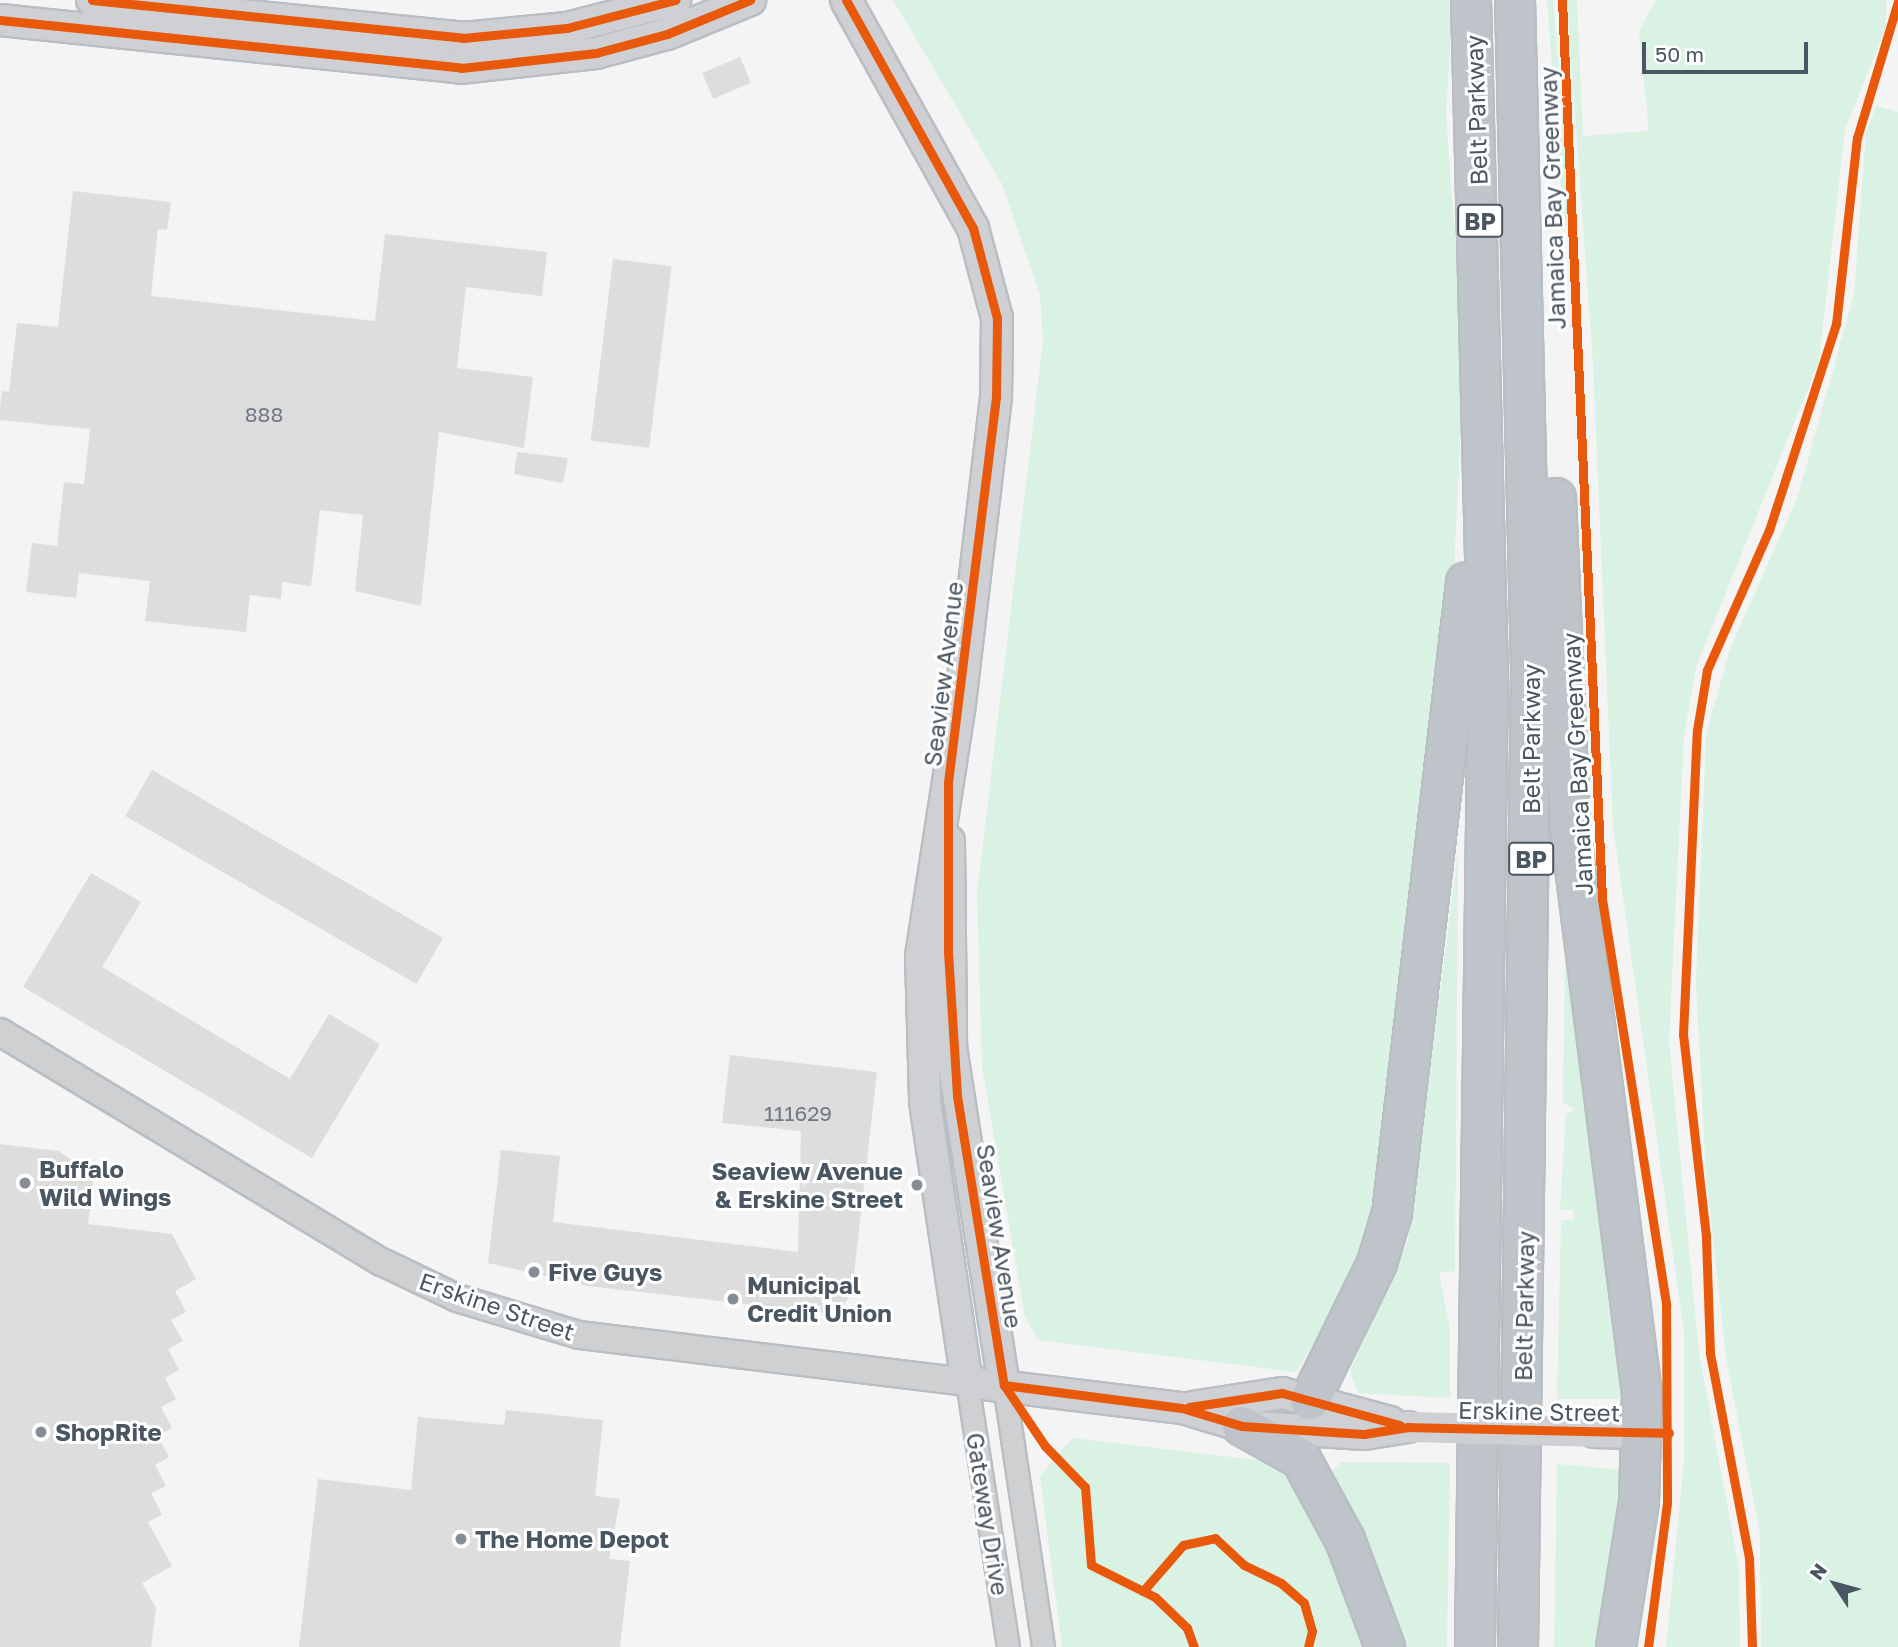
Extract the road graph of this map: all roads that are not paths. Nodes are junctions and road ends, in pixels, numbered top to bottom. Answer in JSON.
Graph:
{"nodes":[{"id":1,"x":92,"y":0,"type":"edge"},
{"id":2,"x":675,"y":0,"type":"edge"},
{"id":3,"x":750,"y":0,"type":"edge"},
{"id":4,"x":846,"y":0,"type":"edge"},
{"id":5,"x":1471,"y":0,"type":"edge"},
{"id":6,"x":1515,"y":0,"type":"edge"},
{"id":7,"x":0,"y":20,"type":"edge"},
{"id":8,"x":1518,"y":71,"type":"junction"},
{"id":9,"x":1484,"y":442,"type":"junction"},
{"id":10,"x":948,"y":783,"type":"junction"},
{"id":11,"x":0,"y":1032,"type":"edge"},
{"id":12,"x":967,"y":1382,"type":"junction"},
{"id":13,"x":1004,"y":1385,"type":"junction"},
{"id":14,"x":1310,"y":1400,"type":"junction"},
{"id":15,"x":1182,"y":1408,"type":"junction"},
{"id":16,"x":1242,"y":1426,"type":"junction"},
{"id":17,"x":1408,"y":1427,"type":"junction"},
{"id":18,"x":1643,"y":1433,"type":"junction"},
{"id":19,"x":1008,"y":1647,"type":"edge"},
{"id":20,"x":1043,"y":1647,"type":"edge"},
{"id":21,"x":1385,"y":1647,"type":"edge"},
{"id":22,"x":1475,"y":1647,"type":"edge"},
{"id":23,"x":1518,"y":1647,"type":"edge"},
{"id":24,"x":1616,"y":1647,"type":"edge"}],
"edges":[{"from":1,"to":2,"type":"main road"},
{"from":3,"to":7,"type":"main road"},
{"from":4,"to":10,"type":"main road","name":"Seaview Avenue"},
{"from":5,"to":9,"type":"highway","name":"Belt Parkway","number":"BP"},
{"from":6,"to":8,"type":"highway","name":"Belt Parkway","number":"BP"},
{"from":8,"to":18,"type":"highway"},
{"from":8,"to":23,"type":"highway","name":"Belt Parkway","number":"BP"},
{"from":9,"to":14,"type":"highway"},
{"from":9,"to":22,"type":"highway","name":"Belt Parkway","number":"BP"},
{"from":10,"to":12,"type":"main road","name":"Seaview Avenue"},
{"from":10,"to":13,"type":"main road","name":"Seaview Avenue"},
{"from":11,"to":12,"type":"street","name":"Erskine Street"},
{"from":12,"to":13,"type":"main road","name":"Erskine Street"},
{"from":12,"to":19,"type":"street","name":"Gateway Drive"},
{"from":13,"to":15,"type":"main road","name":"Erskine Street"},
{"from":13,"to":20,"type":"street","name":"Gateway Drive"},
{"from":14,"to":15,"type":"main road","name":"Erskine Street"},
{"from":14,"to":17,"type":"main road","name":"Erskine Street"},
{"from":15,"to":16,"type":"main road","name":"Erskine Street"},
{"from":16,"to":17,"type":"main road","name":"Erskine Street"},
{"from":16,"to":21,"type":"highway"},
{"from":17,"to":18,"type":"main road","name":"Erskine Street","bridge":true},
{"from":18,"to":24,"type":"highway"}]}
